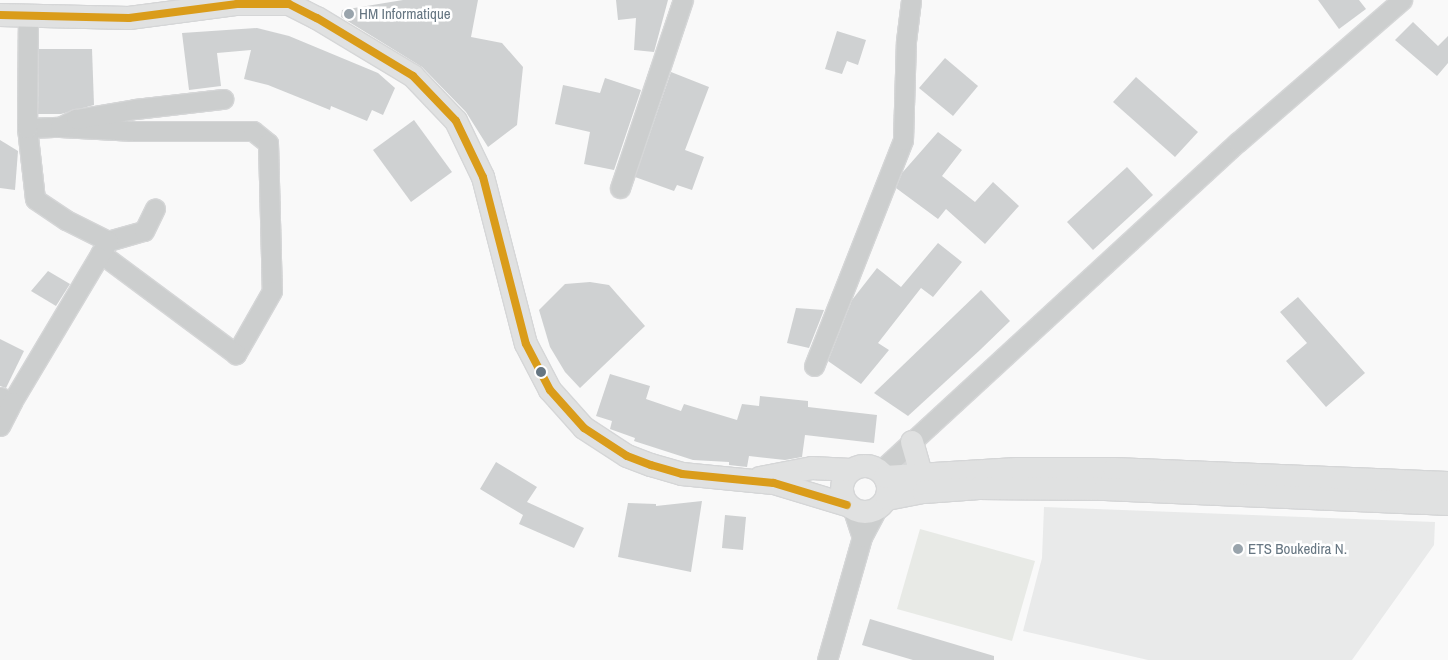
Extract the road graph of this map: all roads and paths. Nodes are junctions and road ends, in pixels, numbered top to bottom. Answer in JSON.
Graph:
{"nodes":[{"id":1,"x":682,"y":0,"type":"edge"},
{"id":2,"x":911,"y":0,"type":"edge"},
{"id":3,"x":1402,"y":0,"type":"edge"},
{"id":4,"x":298,"y":2,"type":"edge"},
{"id":5,"x":0,"y":15,"type":"edge"},
{"id":6,"x":28,"y":18,"type":"junction"},
{"id":7,"x":223,"y":99,"type":"dead end"},
{"id":8,"x":60,"y":127,"type":"junction"},
{"id":9,"x":27,"y":128,"type":"junction"},
{"id":10,"x":620,"y":188,"type":"dead end"},
{"id":11,"x":155,"y":208,"type":"dead end"},
{"id":12,"x":104,"y":247,"type":"junction"},
{"id":13,"x":814,"y":366,"type":"dead end"},
{"id":14,"x":6,"y":399,"type":"edge"},
{"id":15,"x":0,"y":426,"type":"edge"},
{"id":16,"x":912,"y":442,"type":"junction"},
{"id":17,"x":852,"y":470,"type":"junction"},
{"id":18,"x":883,"y":474,"type":"junction"},
{"id":19,"x":921,"y":474,"type":"junction"},
{"id":20,"x":755,"y":479,"type":"junction"},
{"id":21,"x":1448,"y":483,"type":"edge"},
{"id":22,"x":1448,"y":504,"type":"edge"},
{"id":23,"x":882,"y":505,"type":"junction"},
{"id":24,"x":850,"y":507,"type":"junction"},
{"id":25,"x":862,"y":537,"type":"junction"},
{"id":26,"x":827,"y":660,"type":"edge"}],
"edges":[{"from":1,"to":10,"type":"street"},
{"from":2,"to":13,"type":"street"},
{"from":3,"to":16,"type":"street"},
{"from":4,"to":6,"type":"main road"},
{"from":4,"to":20,"type":"main road"},
{"from":5,"to":6,"type":"main road"},
{"from":6,"to":9,"type":"street"},
{"from":7,"to":8,"type":"street"},
{"from":8,"to":9,"type":"street"},
{"from":8,"to":12,"type":"street"},
{"from":9,"to":12,"type":"street"},
{"from":11,"to":12,"type":"street"},
{"from":12,"to":14,"type":"street"},
{"from":14,"to":15,"type":"street"},
{"from":16,"to":18,"type":"street"},
{"from":16,"to":19,"type":"main road"},
{"from":17,"to":18,"type":"main road"},
{"from":17,"to":20,"type":"main road"},
{"from":17,"to":24,"type":"main road"},
{"from":18,"to":19,"type":"main road"},
{"from":18,"to":23,"type":"main road"},
{"from":19,"to":21,"type":"main road"},
{"from":20,"to":24,"type":"main road"},
{"from":22,"to":23,"type":"main road"},
{"from":23,"to":24,"type":"main road"},
{"from":23,"to":25,"type":"street"},
{"from":24,"to":25,"type":"street"},
{"from":25,"to":26,"type":"street"}]}
